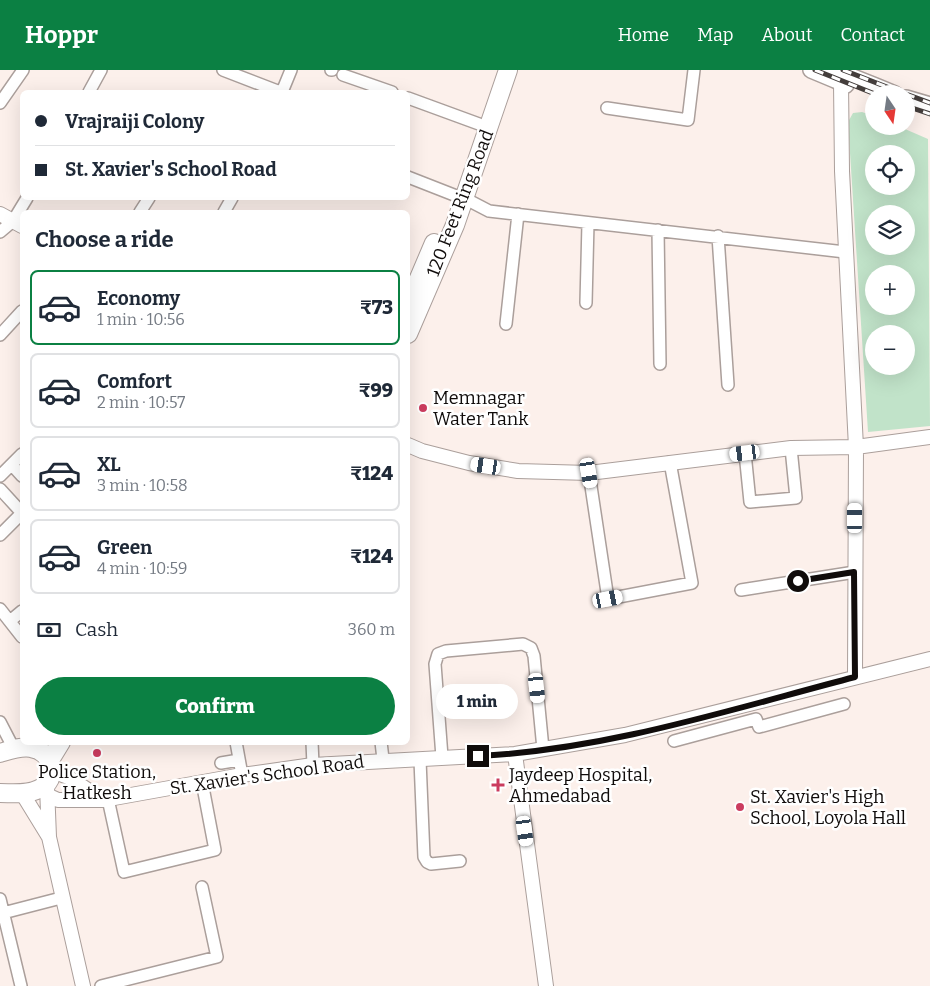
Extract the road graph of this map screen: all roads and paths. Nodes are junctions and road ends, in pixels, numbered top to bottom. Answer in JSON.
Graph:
{"nodes":[{"id":1,"x":23,"y":70,"type":"edge"},
{"id":2,"x":101,"y":70,"type":"edge"},
{"id":3,"x":223,"y":70,"type":"edge"},
{"id":4,"x":291,"y":70,"type":"edge"},
{"id":5,"x":496,"y":70,"type":"edge"},
{"id":6,"x":508,"y":70,"type":"edge"},
{"id":7,"x":694,"y":70,"type":"edge"},
{"id":8,"x":811,"y":70,"type":"edge"},
{"id":9,"x":335,"y":72,"type":"edge"},
{"id":10,"x":841,"y":76,"type":"edge"},
{"id":11,"x":868,"y":85,"type":"edge"},
{"id":12,"x":90,"y":90,"type":"edge"},
{"id":13,"x":276,"y":90,"type":"edge"},
{"id":14,"x":282,"y":90,"type":"edge"},
{"id":15,"x":386,"y":90,"type":"edge"},
{"id":16,"x":865,"y":91,"type":"edge"},
{"id":17,"x":410,"y":99,"type":"edge"},
{"id":18,"x":915,"y":101,"type":"edge"},
{"id":19,"x":0,"y":103,"type":"edge"},
{"id":20,"x":930,"y":105,"type":"edge"},
{"id":21,"x":606,"y":108,"type":"dead end"},
{"id":22,"x":915,"y":112,"type":"edge"},
{"id":23,"x":930,"y":116,"type":"edge"},
{"id":24,"x":479,"y":124,"type":"junction"},
{"id":25,"x":410,"y":178,"type":"edge"},
{"id":26,"x":459,"y":196,"type":"junction"},
{"id":27,"x":26,"y":200,"type":"edge"},
{"id":28,"x":518,"y":214,"type":"junction"},
{"id":29,"x":12,"y":220,"type":"edge"},
{"id":30,"x":588,"y":223,"type":"junction"},
{"id":31,"x":658,"y":230,"type":"junction"},
{"id":32,"x":0,"y":232,"type":"edge"},
{"id":33,"x":718,"y":236,"type":"junction"},
{"id":34,"x":845,"y":252,"type":"junction"},
{"id":35,"x":410,"y":300,"type":"edge"},
{"id":36,"x":586,"y":303,"type":"dead end"},
{"id":37,"x":20,"y":313,"type":"edge"},
{"id":38,"x":506,"y":324,"type":"dead end"},
{"id":39,"x":410,"y":329,"type":"edge"},
{"id":40,"x":0,"y":335,"type":"edge"},
{"id":41,"x":660,"y":364,"type":"dead end"},
{"id":42,"x":728,"y":385,"type":"dead end"},
{"id":43,"x":930,"y":437,"type":"edge"},
{"id":44,"x":410,"y":445,"type":"edge"},
{"id":45,"x":856,"y":447,"type":"junction"},
{"id":46,"x":791,"y":448,"type":"junction"},
{"id":47,"x":745,"y":453,"type":"junction"},
{"id":48,"x":20,"y":456,"type":"edge"},
{"id":49,"x":670,"y":462,"type":"junction"},
{"id":50,"x":12,"y":465,"type":"junction"},
{"id":51,"x":589,"y":473,"type":"junction"},
{"id":52,"x":20,"y":474,"type":"edge"},
{"id":53,"x":0,"y":476,"type":"edge"},
{"id":54,"x":0,"y":489,"type":"edge"},
{"id":55,"x":20,"y":511,"type":"edge"},
{"id":56,"x":20,"y":515,"type":"edge"},
{"id":57,"x":0,"y":534,"type":"edge"},
{"id":58,"x":854,"y":572,"type":"junction"},
{"id":59,"x":740,"y":590,"type":"dead end"},
{"id":60,"x":0,"y":609,"type":"edge"},
{"id":61,"x":20,"y":613,"type":"edge"},
{"id":62,"x":10,"y":621,"type":"junction"},
{"id":63,"x":20,"y":634,"type":"edge"},
{"id":64,"x":930,"y":659,"type":"edge"},
{"id":65,"x":855,"y":677,"type":"junction"},
{"id":66,"x":844,"y":704,"type":"dead end"},
{"id":67,"x":0,"y":722,"type":"edge"},
{"id":68,"x":674,"y":741,"type":"dead end"},
{"id":69,"x":236,"y":745,"type":"edge"},
{"id":70,"x":312,"y":745,"type":"edge"},
{"id":71,"x":381,"y":745,"type":"edge"},
{"id":72,"x":19,"y":748,"type":"edge"},
{"id":73,"x":543,"y":749,"type":"junction"},
{"id":74,"x":515,"y":754,"type":"junction"},
{"id":75,"x":442,"y":757,"type":"junction"},
{"id":76,"x":383,"y":759,"type":"junction"},
{"id":77,"x":239,"y":760,"type":"junction"},
{"id":78,"x":420,"y":760,"type":"junction"},
{"id":79,"x":220,"y":764,"type":"dead end"},
{"id":80,"x":313,"y":765,"type":"junction"},
{"id":81,"x":55,"y":768,"type":"edge"},
{"id":82,"x":242,"y":775,"type":"junction"},
{"id":83,"x":202,"y":782,"type":"junction"},
{"id":84,"x":0,"y":792,"type":"edge"},
{"id":85,"x":22,"y":793,"type":"junction"},
{"id":86,"x":106,"y":800,"type":"junction"},
{"id":87,"x":49,"y":837,"type":"junction"},
{"id":88,"x":460,"y":861,"type":"dead end"},
{"id":89,"x":202,"y":887,"type":"dead end"},
{"id":90,"x":61,"y":898,"type":"junction"},
{"id":91,"x":0,"y":899,"type":"edge"},
{"id":92,"x":3,"y":912,"type":"junction"},
{"id":93,"x":21,"y":986,"type":"edge"},
{"id":94,"x":83,"y":986,"type":"edge"},
{"id":95,"x":101,"y":986,"type":"edge"},
{"id":96,"x":546,"y":986,"type":"edge"}],
"edges":[{"from":1,"to":19,"type":"street"},
{"from":2,"to":12,"type":"street"},
{"from":3,"to":13,"type":"street"},
{"from":4,"to":14,"type":"street"},
{"from":5,"to":24,"type":"main road","name":"120 Feet Ring Road"},
{"from":6,"to":26,"type":"main road","name":"120 Feet Ring Road"},
{"from":7,"to":21,"type":"street"},
{"from":8,"to":10,"type":"main road"},
{"from":9,"to":15,"type":"street"},
{"from":10,"to":11,"type":"main road"},
{"from":10,"to":16,"type":"main road"},
{"from":10,"to":34,"type":"street"},
{"from":17,"to":24,"type":"street"},
{"from":18,"to":20,"type":"main road"},
{"from":22,"to":23,"type":"main road"},
{"from":24,"to":26,"type":"main road","name":"120 Feet Ring Road"},
{"from":25,"to":26,"type":"street"},
{"from":26,"to":28,"type":"street"},
{"from":26,"to":35,"type":"main road","name":"120 Feet Ring Road"},
{"from":26,"to":39,"type":"main road","name":"120 Feet Ring Road"},
{"from":27,"to":29,"type":"street"},
{"from":28,"to":30,"type":"street"},
{"from":28,"to":38,"type":"street"},
{"from":29,"to":32,"type":"street"},
{"from":30,"to":31,"type":"street"},
{"from":30,"to":36,"type":"street"},
{"from":31,"to":33,"type":"street"},
{"from":31,"to":41,"type":"street"},
{"from":33,"to":34,"type":"street"},
{"from":33,"to":42,"type":"street"},
{"from":34,"to":45,"type":"street"},
{"from":37,"to":40,"type":"street"},
{"from":43,"to":45,"type":"street"},
{"from":44,"to":51,"type":"street"},
{"from":45,"to":46,"type":"street"},
{"from":45,"to":58,"type":"street"},
{"from":46,"to":47,"type":"street"},
{"from":46,"to":47,"type":"street"},
{"from":47,"to":49,"type":"street"},
{"from":48,"to":50,"type":"street"},
{"from":49,"to":51,"type":"street"},
{"from":49,"to":51,"type":"street"},
{"from":50,"to":52,"type":"street"},
{"from":50,"to":53,"type":"street"},
{"from":54,"to":55,"type":"street"},
{"from":56,"to":57,"type":"street"},
{"from":58,"to":59,"type":"street"},
{"from":58,"to":65,"type":"street"},
{"from":60,"to":62,"type":"street"},
{"from":61,"to":62,"type":"street"},
{"from":62,"to":63,"type":"street"},
{"from":64,"to":65,"type":"street","name":"St. Xavier's School Road"},
{"from":65,"to":73,"type":"street","name":"St. Xavier's School Road"},
{"from":66,"to":68,"type":"street"},
{"from":67,"to":72,"type":"street"},
{"from":69,"to":77,"type":"street"},
{"from":70,"to":80,"type":"street"},
{"from":71,"to":76,"type":"street"},
{"from":72,"to":81,"type":"main road"},
{"from":73,"to":74,"type":"street","name":"St. Xavier's School Road"},
{"from":73,"to":75,"type":"street"},
{"from":74,"to":75,"type":"street","name":"St. Xavier's School Road"},
{"from":74,"to":96,"type":"street"},
{"from":75,"to":78,"type":"street","name":"St. Xavier's School Road"},
{"from":76,"to":78,"type":"street","name":"St. Xavier's School Road"},
{"from":76,"to":80,"type":"street","name":"St. Xavier's School Road"},
{"from":77,"to":79,"type":"street"},
{"from":77,"to":82,"type":"street"},
{"from":78,"to":88,"type":"street"},
{"from":80,"to":82,"type":"street","name":"St. Xavier's School Road"},
{"from":81,"to":85,"type":"main road"},
{"from":81,"to":86,"type":"street"},
{"from":81,"to":86,"type":"street","name":"St. Xavier's School Road"},
{"from":81,"to":87,"type":"street"},
{"from":82,"to":83,"type":"street","name":"St. Xavier's School Road"},
{"from":83,"to":86,"type":"street","name":"St. Xavier's School Road"},
{"from":83,"to":86,"type":"street"},
{"from":84,"to":85,"type":"main road"},
{"from":85,"to":87,"type":"street"},
{"from":87,"to":90,"type":"street"},
{"from":89,"to":95,"type":"street"},
{"from":90,"to":92,"type":"street"},
{"from":90,"to":94,"type":"street"},
{"from":91,"to":92,"type":"street"},
{"from":92,"to":93,"type":"street"}]}
